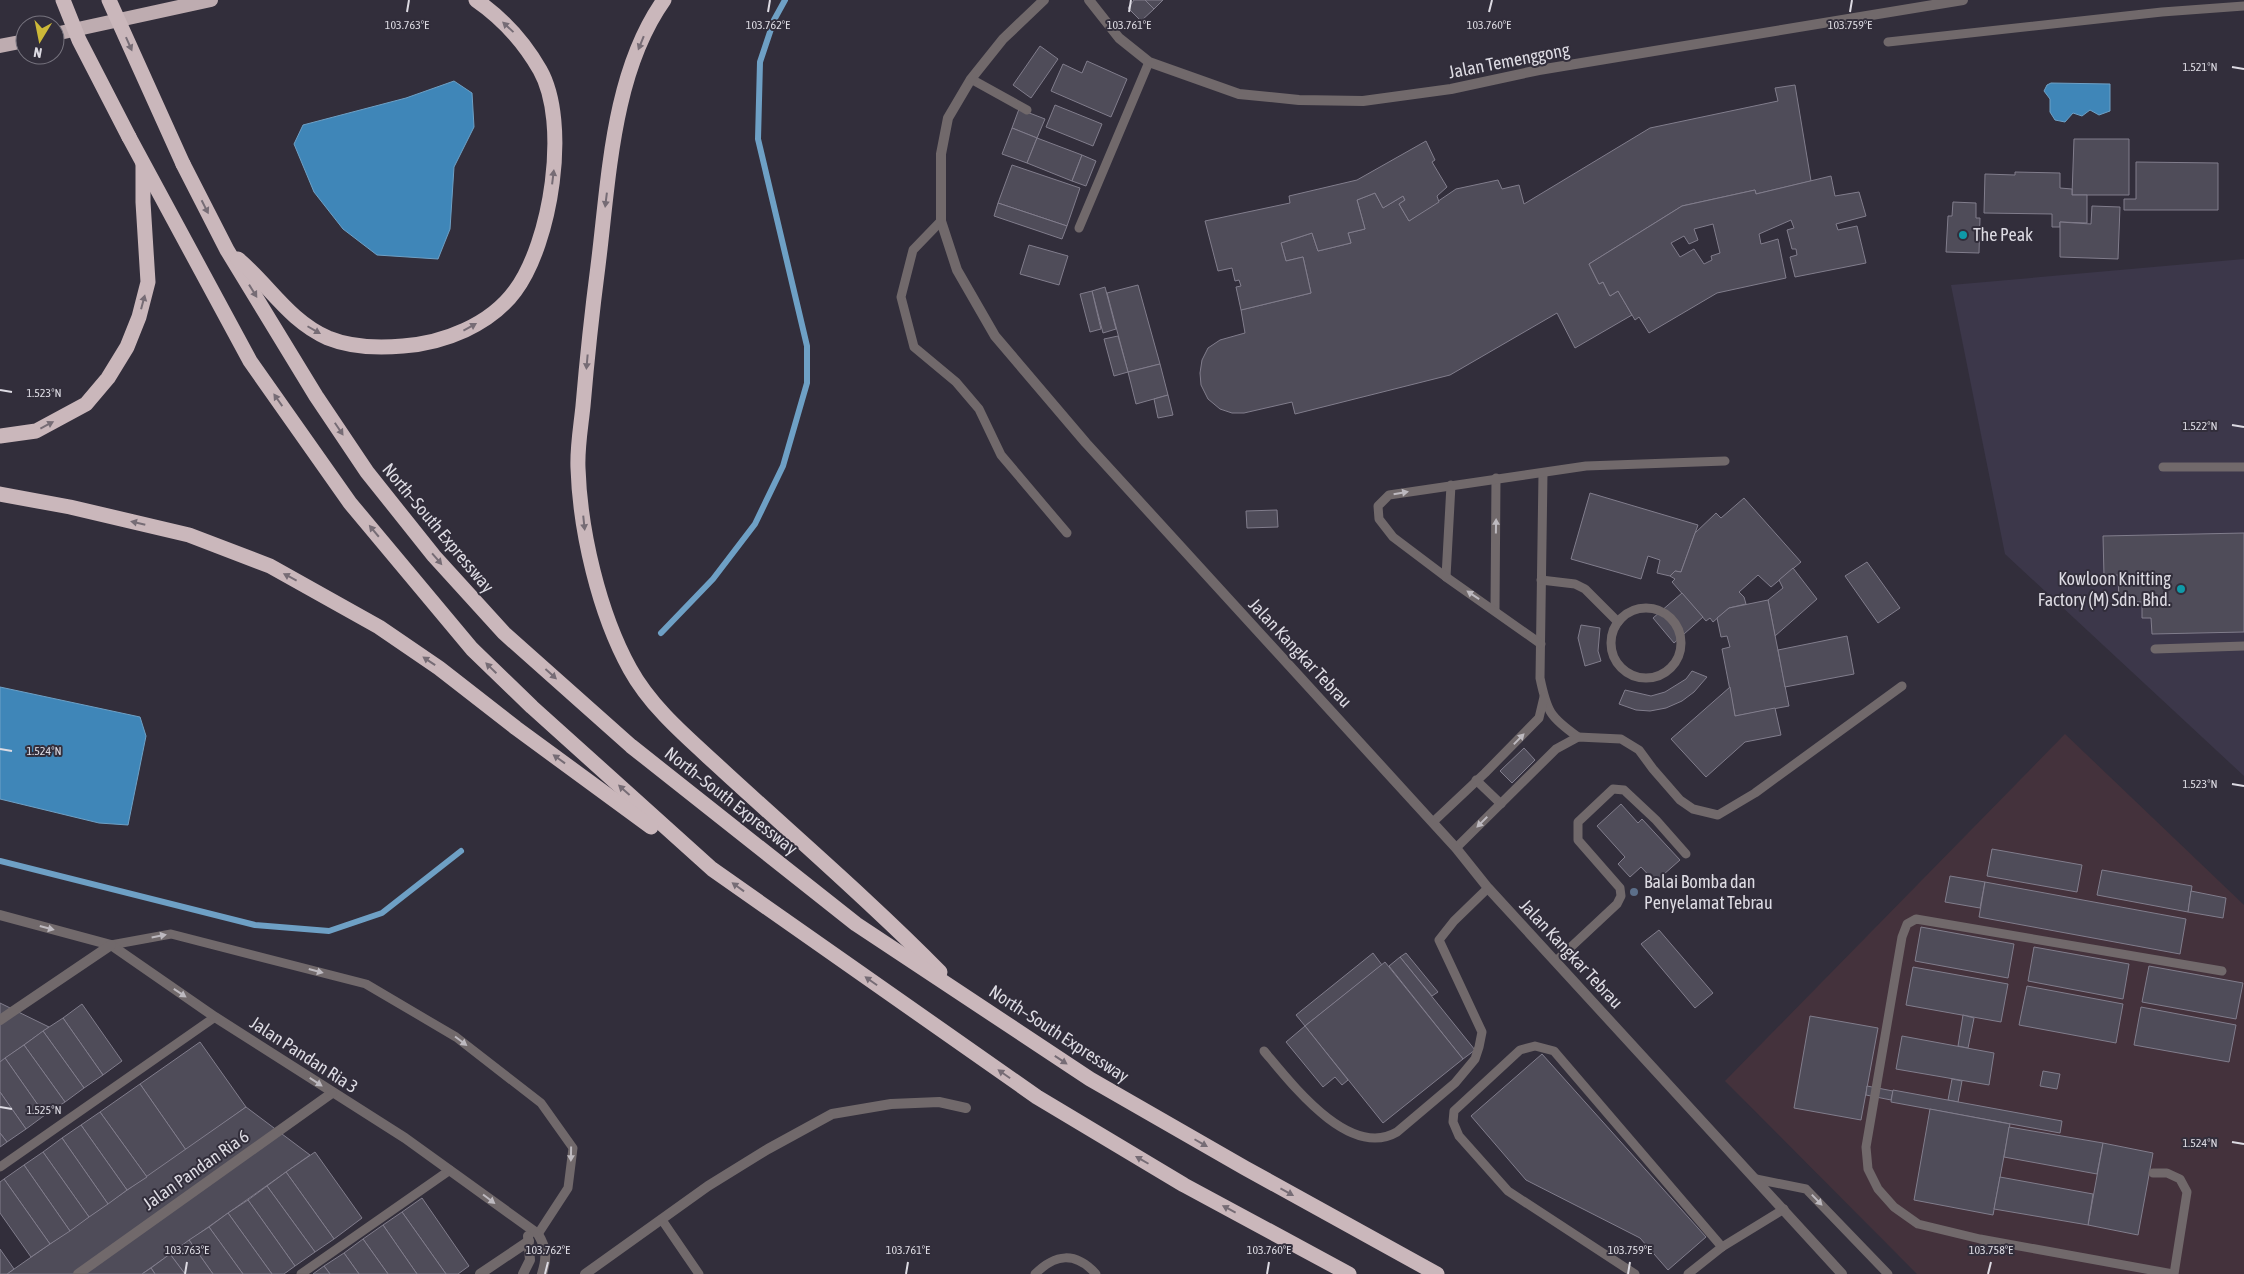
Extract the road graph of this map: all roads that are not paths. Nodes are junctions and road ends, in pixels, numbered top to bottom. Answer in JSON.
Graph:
{"nodes":[{"id":1,"x":63,"y":0,"type":"edge"},
{"id":2,"x":109,"y":0,"type":"edge"},
{"id":3,"x":212,"y":0,"type":"edge"},
{"id":4,"x":476,"y":0,"type":"edge"},
{"id":5,"x":664,"y":0,"type":"edge"},
{"id":6,"x":1044,"y":0,"type":"edge"},
{"id":7,"x":1089,"y":0,"type":"edge"},
{"id":8,"x":1963,"y":0,"type":"edge"},
{"id":9,"x":2244,"y":6,"type":"edge"},
{"id":10,"x":65,"y":32,"type":"edge"},
{"id":11,"x":15,"y":42,"type":"edge"},
{"id":12,"x":1888,"y":42,"type":"dead end"},
{"id":13,"x":0,"y":46,"type":"edge"},
{"id":14,"x":1150,"y":62,"type":"junction"},
{"id":15,"x":970,"y":79,"type":"junction"},
{"id":16,"x":1027,"y":110,"type":"dead end"},
{"id":17,"x":143,"y":162,"type":"junction"},
{"id":18,"x":941,"y":221,"type":"junction"},
{"id":19,"x":1079,"y":228,"type":"dead end"},
{"id":20,"x":227,"y":250,"type":"junction"},
{"id":21,"x":0,"y":436,"type":"edge"},
{"id":22,"x":1725,"y":461,"type":"dead end"},
{"id":23,"x":2163,"y":467,"type":"dead end"},
{"id":24,"x":2244,"y":467,"type":"edge"},
{"id":25,"x":1543,"y":473,"type":"junction"},
{"id":26,"x":1496,"y":478,"type":"junction"},
{"id":27,"x":1450,"y":485,"type":"junction"},
{"id":28,"x":0,"y":494,"type":"edge"},
{"id":29,"x":1066,"y":533,"type":"dead end"},
{"id":30,"x":1446,"y":577,"type":"junction"},
{"id":31,"x":1541,"y":580,"type":"junction"},
{"id":32,"x":1495,"y":610,"type":"junction"},
{"id":33,"x":1618,"y":622,"type":"junction"},
{"id":34,"x":1541,"y":644,"type":"junction"},
{"id":35,"x":2244,"y":646,"type":"edge"},
{"id":36,"x":2155,"y":649,"type":"dead end"},
{"id":37,"x":1902,"y":686,"type":"dead end"},
{"id":38,"x":1544,"y":697,"type":"junction"},
{"id":39,"x":1578,"y":737,"type":"junction"},
{"id":40,"x":1476,"y":780,"type":"junction"},
{"id":41,"x":1501,"y":804,"type":"junction"},
{"id":42,"x":1432,"y":822,"type":"junction"},
{"id":43,"x":1456,"y":848,"type":"junction"},
{"id":44,"x":1686,"y":854,"type":"dead end"},
{"id":45,"x":712,"y":869,"type":"junction"},
{"id":46,"x":1488,"y":888,"type":"junction"},
{"id":47,"x":0,"y":915,"type":"edge"},
{"id":48,"x":111,"y":945,"type":"junction"},
{"id":49,"x":1556,"y":961,"type":"junction"},
{"id":50,"x":2222,"y":971,"type":"dead end"},
{"id":51,"x":962,"y":994,"type":"junction"},
{"id":52,"x":215,"y":1017,"type":"junction"},
{"id":53,"x":0,"y":1020,"type":"edge"},
{"id":54,"x":1264,"y":1051,"type":"dead end"},
{"id":55,"x":332,"y":1092,"type":"junction"},
{"id":56,"x":966,"y":1108,"type":"dead end"},
{"id":57,"x":0,"y":1167,"type":"edge"},
{"id":58,"x":450,"y":1170,"type":"junction"},
{"id":59,"x":2153,"y":1173,"type":"dead end"},
{"id":60,"x":1756,"y":1180,"type":"junction"},
{"id":61,"x":1784,"y":1209,"type":"junction"},
{"id":62,"x":662,"y":1220,"type":"junction"},
{"id":63,"x":527,"y":1226,"type":"junction"},
{"id":64,"x":538,"y":1234,"type":"junction"},
{"id":65,"x":529,"y":1241,"type":"junction"},
{"id":66,"x":1722,"y":1247,"type":"junction"},
{"id":67,"x":78,"y":1274,"type":"edge"},
{"id":68,"x":301,"y":1274,"type":"edge"},
{"id":69,"x":480,"y":1274,"type":"edge"},
{"id":70,"x":522,"y":1274,"type":"edge"},
{"id":71,"x":542,"y":1274,"type":"edge"},
{"id":72,"x":585,"y":1274,"type":"edge"},
{"id":73,"x":699,"y":1274,"type":"edge"},
{"id":74,"x":1035,"y":1274,"type":"edge"},
{"id":75,"x":1096,"y":1274,"type":"edge"},
{"id":76,"x":1349,"y":1274,"type":"edge"},
{"id":77,"x":1437,"y":1274,"type":"edge"},
{"id":78,"x":1635,"y":1274,"type":"edge"},
{"id":79,"x":1688,"y":1274,"type":"edge"},
{"id":80,"x":1842,"y":1274,"type":"edge"},
{"id":81,"x":1888,"y":1274,"type":"edge"},
{"id":82,"x":2173,"y":1274,"type":"edge"}],
"edges":[{"from":1,"to":17,"type":"highway","bridge":true},
{"from":2,"to":20,"type":"highway","name":"North–South Expressway","one_way":true,"bridge":true},
{"from":3,"to":10,"type":"highway"},
{"from":20,"to":4,"type":"highway","one_way":true},
{"from":5,"to":51,"type":"highway","one_way":true},
{"from":6,"to":15,"type":"street","name":"Jalan Kangkar Tebrau"},
{"from":7,"to":14,"type":"street","name":"Jalan Temenggong"},
{"from":8,"to":14,"type":"street","name":"Jalan Temenggong"},
{"from":9,"to":12,"type":"lane"},
{"from":11,"to":13,"type":"highway"},
{"from":14,"to":19,"type":"lane"},
{"from":15,"to":16,"type":"lane"},
{"from":15,"to":18,"type":"street","name":"Jalan Kangkar Tebrau"},
{"from":21,"to":17,"type":"highway","one_way":true},
{"from":45,"to":17,"type":"highway","one_way":true},
{"from":18,"to":29,"type":"lane"},
{"from":18,"to":42,"type":"street","name":"Jalan Kangkar Tebrau"},
{"from":20,"to":51,"type":"highway","name":"North–South Expressway","one_way":true},
{"from":22,"to":25,"type":"lane"},
{"from":23,"to":24,"type":"lane"},
{"from":25,"to":26,"type":"lane"},
{"from":25,"to":31,"type":"lane"},
{"from":26,"to":27,"type":"lane"},
{"from":32,"to":26,"type":"lane","one_way":true},
{"from":27,"to":30,"type":"lane"},
{"from":30,"to":27,"type":"lane","one_way":true},
{"from":45,"to":28,"type":"highway","one_way":true},
{"from":32,"to":30,"type":"lane","one_way":true},
{"from":31,"to":33,"type":"lane"},
{"from":31,"to":34,"type":"lane"},
{"from":32,"to":34,"type":"lane"},
{"from":33,"to":33,"type":"lane"},
{"from":34,"to":38,"type":"lane"},
{"from":35,"to":36,"type":"lane"},
{"from":37,"to":39,"type":"lane"},
{"from":38,"to":39,"type":"lane"},
{"from":40,"to":38,"type":"lane","one_way":true},
{"from":39,"to":41,"type":"lane"},
{"from":40,"to":41,"type":"lane"},
{"from":40,"to":42,"type":"lane"},
{"from":41,"to":43,"type":"lane","one_way":true},
{"from":42,"to":43,"type":"street","name":"Jalan Kangkar Tebrau"},
{"from":43,"to":46,"type":"street","name":"Jalan Kangkar Tebrau"},
{"from":44,"to":49,"type":"lane"},
{"from":76,"to":45,"type":"highway","one_way":true},
{"from":46,"to":49,"type":"street","name":"Jalan Kangkar Tebrau"},
{"from":46,"to":54,"type":"lane"},
{"from":47,"to":48,"type":"street","name":"Jalan Pandan Ria 3","one_way":true},
{"from":48,"to":52,"type":"street","name":"Jalan Pandan Ria 3","one_way":true},
{"from":48,"to":53,"type":"street"},
{"from":48,"to":64,"type":"lane","one_way":true},
{"from":49,"to":60,"type":"street","name":"Jalan Kangkar Tebrau"},
{"from":50,"to":82,"type":"lane"},
{"from":51,"to":77,"type":"highway","name":"North–South Expressway","one_way":true},
{"from":52,"to":55,"type":"street","name":"Jalan Pandan Ria 3","one_way":true},
{"from":52,"to":57,"type":"lane"},
{"from":55,"to":58,"type":"street","name":"Jalan Pandan Ria 3"},
{"from":55,"to":67,"type":"street","name":"Jalan Pandan Ria 6"},
{"from":56,"to":62,"type":"street"},
{"from":58,"to":63,"type":"street","name":"Jalan Pandan Ria 3","one_way":true},
{"from":58,"to":68,"type":"lane"},
{"from":59,"to":82,"type":"lane"},
{"from":60,"to":61,"type":"street","name":"Jalan Kangkar Tebrau"},
{"from":60,"to":81,"type":"lane","one_way":true},
{"from":61,"to":66,"type":"lane"},
{"from":61,"to":80,"type":"street","name":"Jalan Kangkar Tebrau"},
{"from":62,"to":72,"type":"street"},
{"from":62,"to":73,"type":"lane"},
{"from":63,"to":64,"type":"street","name":"Jalan Pandan Ria 3"},
{"from":63,"to":65,"type":"street"},
{"from":64,"to":71,"type":"street"},
{"from":65,"to":69,"type":"street"},
{"from":65,"to":70,"type":"street"},
{"from":66,"to":78,"type":"lane"},
{"from":66,"to":79,"type":"lane"},
{"from":74,"to":75,"type":"lane"}]}
